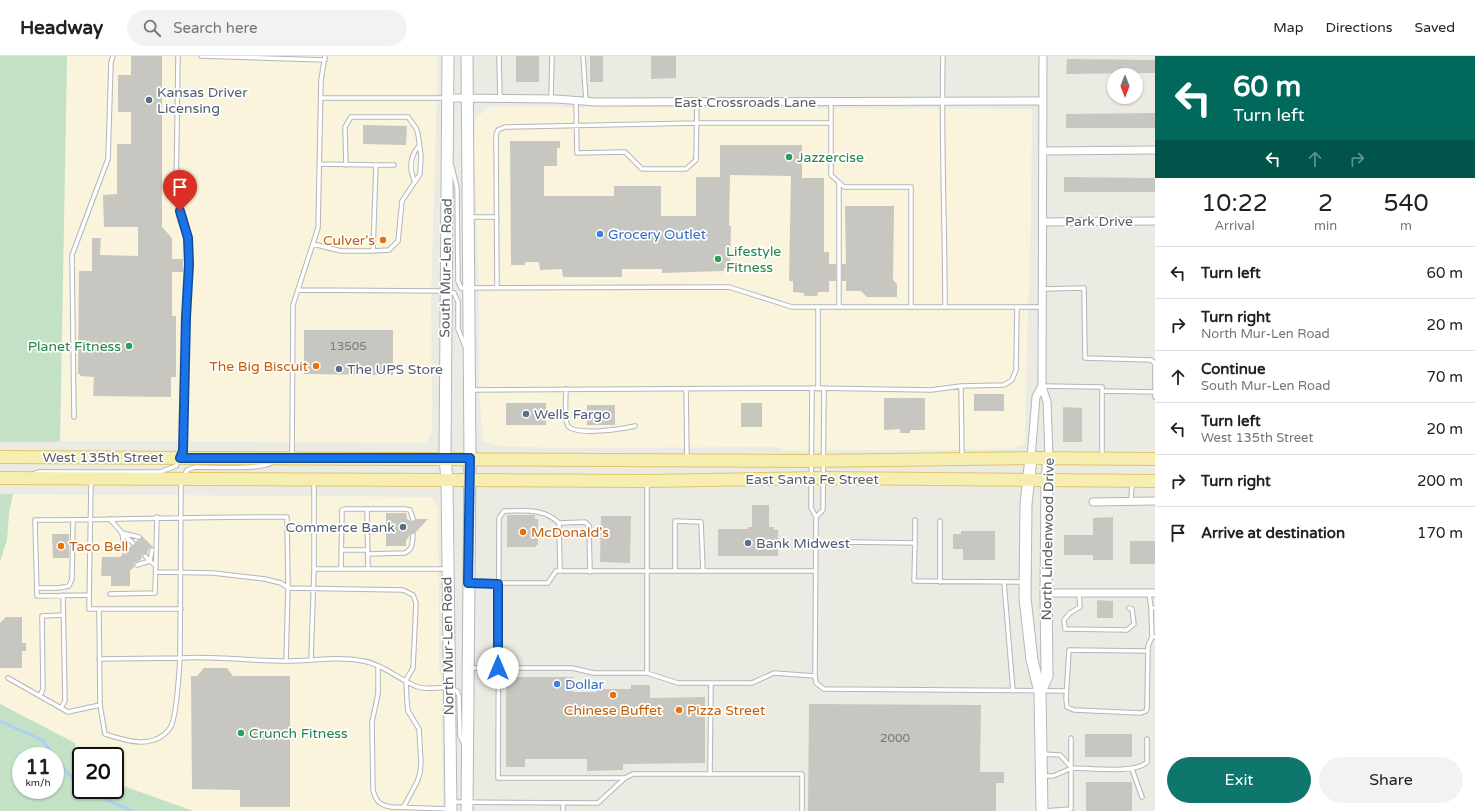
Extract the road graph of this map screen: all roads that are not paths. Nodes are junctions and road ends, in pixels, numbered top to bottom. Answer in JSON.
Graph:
{"nodes":[{"id":1,"x":113,"y":56,"type":"edge"},
{"id":2,"x":178,"y":56,"type":"edge"},
{"id":3,"x":201,"y":56,"type":"edge"},
{"id":4,"x":448,"y":56,"type":"edge"},
{"id":5,"x":467,"y":56,"type":"edge"},
{"id":6,"x":499,"y":56,"type":"edge"},
{"id":7,"x":552,"y":56,"type":"edge"},
{"id":8,"x":583,"y":56,"type":"edge"},
{"id":9,"x":943,"y":56,"type":"edge"},
{"id":10,"x":1044,"y":56,"type":"edge"},
{"id":11,"x":325,"y":58,"type":"edge"},
{"id":12,"x":321,"y":98,"type":"junction"},
{"id":13,"x":448,"y":98,"type":"junction"},
{"id":14,"x":468,"y":98,"type":"junction"},
{"id":15,"x":500,"y":98,"type":"junction"},
{"id":16,"x":551,"y":99,"type":"junction"},
{"id":17,"x":576,"y":101,"type":"junction"},
{"id":18,"x":586,"y":101,"type":"junction"},
{"id":19,"x":942,"y":101,"type":"junction"},
{"id":20,"x":1043,"y":101,"type":"junction"},
{"id":21,"x":697,"y":102,"type":"junction"},
{"id":22,"x":831,"y":102,"type":"junction"},
{"id":23,"x":697,"y":123,"type":"junction"},
{"id":24,"x":831,"y":123,"type":"junction"},
{"id":25,"x":576,"y":124,"type":"junction"},
{"id":26,"x":418,"y":147,"type":"junction"},
{"id":27,"x":1155,"y":150,"type":"edge"},
{"id":28,"x":1043,"y":151,"type":"junction"},
{"id":29,"x":447,"y":152,"type":"junction"},
{"id":30,"x":320,"y":164,"type":"junction"},
{"id":31,"x":346,"y":164,"type":"junction"},
{"id":32,"x":376,"y":165,"type":"junction"},
{"id":33,"x":394,"y":165,"type":"dead end"},
{"id":34,"x":415,"y":182,"type":"junction"},
{"id":35,"x":839,"y":183,"type":"junction"},
{"id":36,"x":468,"y":217,"type":"junction"},
{"id":37,"x":497,"y":217,"type":"junction"},
{"id":38,"x":1155,"y":221,"type":"edge"},
{"id":39,"x":1043,"y":222,"type":"junction"},
{"id":40,"x":313,"y":244,"type":"junction"},
{"id":41,"x":373,"y":251,"type":"junction"},
{"id":42,"x":497,"y":288,"type":"junction"},
{"id":43,"x":469,"y":289,"type":"junction"},
{"id":44,"x":1043,"y":289,"type":"junction"},
{"id":45,"x":298,"y":290,"type":"junction"},
{"id":46,"x":446,"y":291,"type":"junction"},
{"id":47,"x":818,"y":307,"type":"junction"},
{"id":48,"x":839,"y":307,"type":"junction"},
{"id":49,"x":911,"y":307,"type":"junction"},
{"id":50,"x":945,"y":307,"type":"junction"},
{"id":51,"x":1017,"y":307,"type":"junction"},
{"id":52,"x":1042,"y":307,"type":"junction"},
{"id":53,"x":469,"y":355,"type":"junction"},
{"id":54,"x":961,"y":386,"type":"junction"},
{"id":55,"x":1042,"y":386,"type":"junction"},
{"id":56,"x":812,"y":388,"type":"junction"},
{"id":57,"x":566,"y":389,"type":"junction"},
{"id":58,"x":686,"y":389,"type":"junction"},
{"id":59,"x":818,"y":389,"type":"junction"},
{"id":60,"x":824,"y":389,"type":"junction"},
{"id":61,"x":469,"y":390,"type":"junction"},
{"id":62,"x":1102,"y":391,"type":"junction"},
{"id":63,"x":1155,"y":392,"type":"edge"},
{"id":64,"x":1155,"y":396,"type":"edge"},
{"id":65,"x":74,"y":417,"type":"dead end"},
{"id":66,"x":635,"y":426,"type":"dead end"},
{"id":67,"x":0,"y":457,"type":"edge"},
{"id":68,"x":180,"y":458,"type":"junction"},
{"id":69,"x":279,"y":458,"type":"junction"},
{"id":70,"x":292,"y":458,"type":"junction"},
{"id":71,"x":445,"y":458,"type":"junction"},
{"id":72,"x":470,"y":458,"type":"junction"},
{"id":73,"x":1031,"y":458,"type":"junction"},
{"id":74,"x":1049,"y":458,"type":"junction"},
{"id":75,"x":1102,"y":458,"type":"junction"},
{"id":76,"x":962,"y":459,"type":"junction"},
{"id":77,"x":1155,"y":459,"type":"edge"},
{"id":78,"x":687,"y":460,"type":"junction"},
{"id":79,"x":812,"y":461,"type":"junction"},
{"id":80,"x":825,"y":461,"type":"junction"},
{"id":81,"x":0,"y":478,"type":"edge"},
{"id":82,"x":23,"y":478,"type":"junction"},
{"id":83,"x":810,"y":478,"type":"junction"},
{"id":84,"x":825,"y":478,"type":"junction"},
{"id":85,"x":181,"y":479,"type":"junction"},
{"id":86,"x":91,"y":480,"type":"junction"},
{"id":87,"x":314,"y":480,"type":"junction"},
{"id":88,"x":447,"y":480,"type":"junction"},
{"id":89,"x":470,"y":480,"type":"junction"},
{"id":90,"x":1028,"y":480,"type":"junction"},
{"id":91,"x":1047,"y":480,"type":"junction"},
{"id":92,"x":647,"y":481,"type":"junction"},
{"id":93,"x":1132,"y":481,"type":"junction"},
{"id":94,"x":1155,"y":481,"type":"edge"},
{"id":95,"x":1132,"y":500,"type":"junction"},
{"id":96,"x":1155,"y":501,"type":"edge"},
{"id":97,"x":1093,"y":502,"type":"dead end"},
{"id":98,"x":367,"y":509,"type":"junction"},
{"id":99,"x":181,"y":516,"type":"junction"},
{"id":100,"x":157,"y":517,"type":"junction"},
{"id":101,"x":816,"y":518,"type":"junction"},
{"id":102,"x":110,"y":519,"type":"junction"},
{"id":103,"x":413,"y":519,"type":"dead end"},
{"id":104,"x":73,"y":520,"type":"junction"},
{"id":105,"x":91,"y":520,"type":"junction"},
{"id":106,"x":915,"y":520,"type":"dead end"},
{"id":107,"x":940,"y":520,"type":"dead end"},
{"id":108,"x":559,"y":523,"type":"junction"},
{"id":109,"x":122,"y":533,"type":"junction"},
{"id":110,"x":413,"y":535,"type":"dead end"},
{"id":111,"x":139,"y":538,"type":"dead end"},
{"id":112,"x":133,"y":543,"type":"dead end"},
{"id":113,"x":915,"y":543,"type":"junction"},
{"id":114,"x":816,"y":544,"type":"junction"},
{"id":115,"x":152,"y":550,"type":"dead end"},
{"id":116,"x":341,"y":550,"type":"junction"},
{"id":117,"x":125,"y":552,"type":"dead end"},
{"id":118,"x":368,"y":552,"type":"junction"},
{"id":119,"x":145,"y":556,"type":"dead end"},
{"id":120,"x":150,"y":561,"type":"junction"},
{"id":121,"x":137,"y":564,"type":"dead end"},
{"id":122,"x":156,"y":566,"type":"junction"},
{"id":123,"x":368,"y":569,"type":"junction"},
{"id":124,"x":446,"y":569,"type":"junction"},
{"id":125,"x":314,"y":570,"type":"junction"},
{"id":126,"x":341,"y":570,"type":"junction"},
{"id":127,"x":675,"y":570,"type":"junction"},
{"id":128,"x":703,"y":570,"type":"junction"},
{"id":129,"x":560,"y":571,"type":"junction"},
{"id":130,"x":816,"y":571,"type":"junction"},
{"id":131,"x":156,"y":572,"type":"junction"},
{"id":132,"x":590,"y":572,"type":"junction"},
{"id":133,"x":647,"y":572,"type":"junction"},
{"id":134,"x":181,"y":573,"type":"junction"},
{"id":135,"x":940,"y":582,"type":"junction"},
{"id":136,"x":1004,"y":582,"type":"junction"},
{"id":137,"x":1026,"y":582,"type":"junction"},
{"id":138,"x":468,"y":583,"type":"junction"},
{"id":139,"x":498,"y":584,"type":"junction"},
{"id":140,"x":37,"y":588,"type":"junction"},
{"id":141,"x":288,"y":588,"type":"junction"},
{"id":142,"x":313,"y":590,"type":"junction"},
{"id":143,"x":1046,"y":593,"type":"junction"},
{"id":144,"x":1080,"y":593,"type":"junction"},
{"id":145,"x":1152,"y":593,"type":"edge"},
{"id":146,"x":110,"y":594,"type":"dead end"},
{"id":147,"x":63,"y":595,"type":"junction"},
{"id":148,"x":89,"y":595,"type":"junction"},
{"id":149,"x":1129,"y":608,"type":"dead end"},
{"id":150,"x":1153,"y":608,"type":"edge"},
{"id":151,"x":181,"y":609,"type":"junction"},
{"id":152,"x":99,"y":610,"type":"junction"},
{"id":153,"x":63,"y":615,"type":"junction"},
{"id":154,"x":1154,"y":637,"type":"edge"},
{"id":155,"x":1148,"y":651,"type":"junction"},
{"id":156,"x":180,"y":658,"type":"junction"},
{"id":157,"x":99,"y":659,"type":"junction"},
{"id":158,"x":311,"y":660,"type":"junction"},
{"id":159,"x":286,"y":661,"type":"junction"},
{"id":160,"x":378,"y":666,"type":"junction"},
{"id":161,"x":468,"y":668,"type":"junction"},
{"id":162,"x":498,"y":668,"type":"junction"},
{"id":163,"x":647,"y":673,"type":"junction"},
{"id":164,"x":815,"y":676,"type":"junction"},
{"id":165,"x":8,"y":678,"type":"dead end"},
{"id":166,"x":406,"y":680,"type":"junction"},
{"id":167,"x":711,"y":683,"type":"junction"},
{"id":168,"x":449,"y":688,"type":"junction"},
{"id":169,"x":1013,"y":691,"type":"junction"},
{"id":170,"x":1066,"y":691,"type":"junction"},
{"id":171,"x":1040,"y":692,"type":"junction"},
{"id":172,"x":40,"y":696,"type":"junction"},
{"id":173,"x":100,"y":705,"type":"junction"},
{"id":174,"x":61,"y":708,"type":"junction"},
{"id":175,"x":1071,"y":738,"type":"dead end"},
{"id":176,"x":1147,"y":739,"type":"dead end"},
{"id":177,"x":467,"y":747,"type":"junction"},
{"id":178,"x":1042,"y":754,"type":"junction"},
{"id":179,"x":1072,"y":768,"type":"junction"},
{"id":180,"x":1132,"y":769,"type":"junction"},
{"id":181,"x":710,"y":773,"type":"junction"},
{"id":182,"x":1042,"y":776,"type":"junction"},
{"id":183,"x":625,"y":778,"type":"junction"},
{"id":184,"x":1142,"y":797,"type":"dead end"},
{"id":185,"x":563,"y":803,"type":"junction"},
{"id":186,"x":451,"y":807,"type":"edge"},
{"id":187,"x":467,"y":807,"type":"edge"},
{"id":188,"x":403,"y":808,"type":"junction"},
{"id":189,"x":563,"y":811,"type":"edge"},
{"id":190,"x":802,"y":811,"type":"edge"},
{"id":191,"x":1042,"y":811,"type":"edge"}],
"edges":[{"from":1,"to":65,"type":"lane"},
{"from":2,"to":68,"type":"lane"},
{"from":3,"to":11,"type":"lane"},
{"from":4,"to":13,"type":"main road","name":"South Mur-Len Road"},
{"from":5,"to":14,"type":"main road","name":"South Mur-Len Road"},
{"from":6,"to":15,"type":"lane"},
{"from":7,"to":16,"type":"lane"},
{"from":8,"to":18,"type":"lane"},
{"from":9,"to":19,"type":"lane"},
{"from":10,"to":20,"type":"street","name":"North Lindenwood Drive"},
{"from":11,"to":12,"type":"lane"},
{"from":12,"to":13,"type":"lane"},
{"from":12,"to":30,"type":"lane"},
{"from":13,"to":14,"type":"street","name":"East Crossroads Lane"},
{"from":13,"to":29,"type":"main road","name":"South Mur-Len Road"},
{"from":14,"to":15,"type":"street","name":"East Crossroads Lane"},
{"from":14,"to":36,"type":"main road","name":"South Mur-Len Road"},
{"from":15,"to":16,"type":"street","name":"East Crossroads Lane"},
{"from":16,"to":17,"type":"street","name":"East Crossroads Lane"},
{"from":17,"to":18,"type":"street","name":"East Crossroads Lane"},
{"from":17,"to":25,"type":"lane"},
{"from":18,"to":21,"type":"street","name":"East Crossroads Lane"},
{"from":19,"to":20,"type":"street","name":"East Crossroads Lane"},
{"from":19,"to":22,"type":"street","name":"East Crossroads Lane"},
{"from":19,"to":50,"type":"lane"},
{"from":20,"to":28,"type":"street","name":"North Lindenwood Drive"},
{"from":21,"to":22,"type":"street","name":"East Crossroads Lane"},
{"from":21,"to":23,"type":"lane"},
{"from":22,"to":24,"type":"lane"},
{"from":23,"to":24,"type":"lane"},
{"from":23,"to":25,"type":"lane"},
{"from":23,"to":25,"type":"lane"},
{"from":24,"to":35,"type":"lane"},
{"from":25,"to":37,"type":"lane"},
{"from":26,"to":31,"type":"lane"},
{"from":26,"to":34,"type":"lane"},
{"from":26,"to":34,"type":"lane"},
{"from":27,"to":28,"type":"street"},
{"from":28,"to":39,"type":"street","name":"North Lindenwood Drive"},
{"from":29,"to":43,"type":"lane"},
{"from":29,"to":46,"type":"main road","name":"South Mur-Len Road"},
{"from":30,"to":31,"type":"lane"},
{"from":30,"to":40,"type":"lane"},
{"from":31,"to":32,"type":"lane"},
{"from":32,"to":33,"type":"lane"},
{"from":32,"to":41,"type":"lane"},
{"from":34,"to":41,"type":"lane"},
{"from":35,"to":48,"type":"lane"},
{"from":35,"to":49,"type":"lane"},
{"from":36,"to":37,"type":"lane"},
{"from":36,"to":43,"type":"main road","name":"South Mur-Len Road"},
{"from":37,"to":42,"type":"lane"},
{"from":38,"to":39,"type":"street","name":"Park Drive"},
{"from":39,"to":44,"type":"street","name":"North Lindenwood Drive"},
{"from":40,"to":41,"type":"lane"},
{"from":40,"to":45,"type":"lane"},
{"from":42,"to":43,"type":"lane"},
{"from":42,"to":47,"type":"lane"},
{"from":43,"to":53,"type":"main road","name":"South Mur-Len Road"},
{"from":44,"to":52,"type":"street","name":"North Lindenwood Drive"},
{"from":44,"to":63,"type":"lane"},
{"from":45,"to":46,"type":"lane"},
{"from":45,"to":70,"type":"lane"},
{"from":46,"to":53,"type":"lane"},
{"from":46,"to":71,"type":"main road","name":"South Mur-Len Road"},
{"from":47,"to":48,"type":"lane"},
{"from":47,"to":59,"type":"lane"},
{"from":48,"to":49,"type":"lane"},
{"from":49,"to":50,"type":"lane"},
{"from":50,"to":51,"type":"lane"},
{"from":51,"to":52,"type":"lane"},
{"from":51,"to":54,"type":"lane"},
{"from":52,"to":55,"type":"street","name":"North Lindenwood Drive"},
{"from":53,"to":61,"type":"main road","name":"South Mur-Len Road"},
{"from":54,"to":60,"type":"lane"},
{"from":54,"to":76,"type":"lane"},
{"from":55,"to":62,"type":"lane"},
{"from":55,"to":73,"type":"street","name":"North Lindenwood Drive"},
{"from":55,"to":74,"type":"street","name":"North Lindenwood Drive"},
{"from":56,"to":58,"type":"lane"},
{"from":56,"to":59,"type":"lane"},
{"from":56,"to":79,"type":"lane"},
{"from":57,"to":58,"type":"lane"},
{"from":57,"to":61,"type":"lane"},
{"from":57,"to":66,"type":"lane"},
{"from":58,"to":78,"type":"lane"},
{"from":59,"to":60,"type":"lane"},
{"from":60,"to":80,"type":"lane"},
{"from":61,"to":72,"type":"main road","name":"South Mur-Len Road"},
{"from":62,"to":63,"type":"lane"},
{"from":62,"to":75,"type":"lane"},
{"from":63,"to":64,"type":"lane"},
{"from":67,"to":68,"type":"main road","name":"West 135th Street"},
{"from":68,"to":69,"type":"main road","name":"West 135th Street"},
{"from":68,"to":82,"type":"lane"},
{"from":69,"to":70,"type":"main road","name":"West 135th Street"},
{"from":69,"to":85,"type":"lane"},
{"from":70,"to":71,"type":"main road","name":"West 135th Street"},
{"from":71,"to":72,"type":"main road","name":"West 135th Street"},
{"from":71,"to":88,"type":"main road","name":"South Mur-Len Road"},
{"from":72,"to":78,"type":"main road","name":"East Santa Fe Street"},
{"from":72,"to":89,"type":"main road","name":"South Mur-Len Road"},
{"from":73,"to":74,"type":"main road","name":"East Santa Fe Street"},
{"from":73,"to":76,"type":"main road","name":"East Santa Fe Street"},
{"from":73,"to":90,"type":"main road","name":"North Lindenwood Drive"},
{"from":74,"to":75,"type":"main road","name":"East Santa Fe Street"},
{"from":74,"to":91,"type":"main road","name":"North Lindenwood Drive"},
{"from":75,"to":77,"type":"main road","name":"East Santa Fe Street"},
{"from":76,"to":80,"type":"main road","name":"East Santa Fe Street"},
{"from":78,"to":79,"type":"main road","name":"East Santa Fe Street"},
{"from":79,"to":80,"type":"main road","name":"East Santa Fe Street"},
{"from":79,"to":83,"type":"lane"},
{"from":80,"to":84,"type":"lane"},
{"from":81,"to":82,"type":"main road","name":"West 135th Street"},
{"from":82,"to":86,"type":"main road","name":"West 135th Street"},
{"from":83,"to":84,"type":"main road","name":"East Santa Fe Street"},
{"from":83,"to":92,"type":"main road","name":"East Santa Fe Street"},
{"from":83,"to":101,"type":"lane"},
{"from":84,"to":90,"type":"main road","name":"East Santa Fe Street"},
{"from":84,"to":101,"type":"lane"},
{"from":85,"to":86,"type":"main road","name":"West 135th Street"},
{"from":85,"to":87,"type":"main road","name":"West 135th Street"},
{"from":85,"to":99,"type":"lane"},
{"from":86,"to":105,"type":"lane"},
{"from":87,"to":88,"type":"main road","name":"West 135th Street"},
{"from":87,"to":125,"type":"lane"},
{"from":88,"to":89,"type":"main road","name":"West 135th Street"},
{"from":88,"to":124,"type":"main road","name":"North Mur-Len Road"},
{"from":89,"to":92,"type":"main road","name":"East Santa Fe Street"},
{"from":89,"to":138,"type":"main road","name":"North Mur-Len Road"},
{"from":90,"to":91,"type":"main road","name":"East Santa Fe Street"},
{"from":90,"to":137,"type":"main road","name":"North Lindenwood Drive"},
{"from":91,"to":93,"type":"main road","name":"East Santa Fe Street"},
{"from":91,"to":143,"type":"main road","name":"North Lindenwood Drive"},
{"from":92,"to":133,"type":"lane"},
{"from":93,"to":94,"type":"main road","name":"East Santa Fe Street"},
{"from":93,"to":95,"type":"lane"},
{"from":95,"to":96,"type":"street"},
{"from":95,"to":97,"type":"street"},
{"from":98,"to":103,"type":"lane"},
{"from":98,"to":116,"type":"lane"},
{"from":98,"to":118,"type":"lane"},
{"from":99,"to":100,"type":"lane"},
{"from":99,"to":134,"type":"lane"},
{"from":99,"to":141,"type":"lane"},
{"from":100,"to":102,"type":"lane"},
{"from":100,"to":122,"type":"lane"},
{"from":101,"to":114,"type":"lane"},
{"from":102,"to":105,"type":"lane"},
{"from":102,"to":109,"type":"lane"},
{"from":104,"to":105,"type":"lane"},
{"from":104,"to":140,"type":"lane"},
{"from":104,"to":140,"type":"lane"},
{"from":105,"to":148,"type":"lane"},
{"from":106,"to":113,"type":"lane"},
{"from":107,"to":135,"type":"lane"},
{"from":108,"to":129,"type":"lane"},
{"from":108,"to":132,"type":"lane"},
{"from":108,"to":139,"type":"lane"},
{"from":109,"to":111,"type":"lane"},
{"from":109,"to":112,"type":"lane"},
{"from":109,"to":117,"type":"lane"},
{"from":110,"to":118,"type":"lane"},
{"from":113,"to":114,"type":"lane"},
{"from":113,"to":135,"type":"lane"},
{"from":114,"to":130,"type":"lane"},
{"from":115,"to":120,"type":"lane"},
{"from":116,"to":118,"type":"lane"},
{"from":116,"to":126,"type":"lane"},
{"from":118,"to":123,"type":"lane"},
{"from":119,"to":120,"type":"lane"},
{"from":120,"to":121,"type":"lane"},
{"from":120,"to":122,"type":"lane"},
{"from":122,"to":131,"type":"lane"},
{"from":123,"to":124,"type":"lane"},
{"from":123,"to":126,"type":"lane"},
{"from":124,"to":168,"type":"main road","name":"North Mur-Len Road"},
{"from":125,"to":126,"type":"lane"},
{"from":125,"to":142,"type":"lane"},
{"from":127,"to":128,"type":"lane"},
{"from":127,"to":128,"type":"lane"},
{"from":127,"to":133,"type":"lane"},
{"from":128,"to":130,"type":"lane"},
{"from":129,"to":132,"type":"lane"},
{"from":129,"to":139,"type":"lane"},
{"from":130,"to":164,"type":"lane"},
{"from":131,"to":134,"type":"lane"},
{"from":131,"to":146,"type":"lane"},
{"from":132,"to":133,"type":"lane"},
{"from":133,"to":163,"type":"lane"},
{"from":134,"to":141,"type":"lane"},
{"from":134,"to":151,"type":"lane"},
{"from":135,"to":136,"type":"lane"},
{"from":136,"to":137,"type":"lane"},
{"from":136,"to":169,"type":"lane"},
{"from":137,"to":171,"type":"main road","name":"North Lindenwood Drive"},
{"from":138,"to":139,"type":"lane"},
{"from":138,"to":161,"type":"main road","name":"North Mur-Len Road"},
{"from":139,"to":162,"type":"lane"},
{"from":140,"to":147,"type":"lane"},
{"from":141,"to":142,"type":"lane"},
{"from":141,"to":159,"type":"lane"},
{"from":142,"to":158,"type":"lane"},
{"from":142,"to":166,"type":"lane"},
{"from":143,"to":144,"type":"street"},
{"from":143,"to":171,"type":"main road","name":"North Lindenwood Drive"},
{"from":144,"to":145,"type":"street"},
{"from":144,"to":149,"type":"lane"},
{"from":145,"to":150,"type":"lane"},
{"from":147,"to":148,"type":"lane"},
{"from":147,"to":153,"type":"lane"},
{"from":148,"to":152,"type":"lane"},
{"from":150,"to":154,"type":"lane"},
{"from":151,"to":152,"type":"lane"},
{"from":151,"to":156,"type":"lane"},
{"from":152,"to":157,"type":"lane"},
{"from":153,"to":172,"type":"lane"},
{"from":153,"to":174,"type":"lane"},
{"from":154,"to":155,"type":"lane"},
{"from":155,"to":170,"type":"lane"},
{"from":155,"to":170,"type":"lane"},
{"from":156,"to":157,"type":"lane"},
{"from":156,"to":159,"type":"lane"},
{"from":156,"to":173,"type":"lane"},
{"from":157,"to":173,"type":"lane"},
{"from":158,"to":159,"type":"lane"},
{"from":158,"to":160,"type":"lane"},
{"from":160,"to":166,"type":"lane"},
{"from":160,"to":188,"type":"lane"},
{"from":161,"to":162,"type":"lane"},
{"from":161,"to":177,"type":"main road","name":"North Mur-Len Road"},
{"from":162,"to":163,"type":"lane"},
{"from":162,"to":183,"type":"lane"},
{"from":163,"to":167,"type":"lane"},
{"from":164,"to":167,"type":"lane"},
{"from":164,"to":169,"type":"lane"},
{"from":165,"to":172,"type":"lane"},
{"from":166,"to":168,"type":"lane"},
{"from":166,"to":188,"type":"lane"},
{"from":167,"to":181,"type":"lane"},
{"from":168,"to":177,"type":"lane"},
{"from":168,"to":186,"type":"main road","name":"North Mur-Len Road"},
{"from":169,"to":171,"type":"lane"},
{"from":170,"to":171,"type":"lane"},
{"from":171,"to":178,"type":"main road","name":"North Lindenwood Drive"},
{"from":172,"to":174,"type":"lane"},
{"from":173,"to":174,"type":"lane"},
{"from":175,"to":179,"type":"lane"},
{"from":176,"to":180,"type":"lane"},
{"from":177,"to":187,"type":"main road","name":"North Mur-Len Road"},
{"from":178,"to":179,"type":"lane"},
{"from":178,"to":182,"type":"main road","name":"North Lindenwood Drive"},
{"from":179,"to":180,"type":"lane"},
{"from":179,"to":182,"type":"lane"},
{"from":179,"to":191,"type":"lane"},
{"from":180,"to":184,"type":"lane"},
{"from":181,"to":183,"type":"lane"},
{"from":181,"to":190,"type":"lane"},
{"from":182,"to":191,"type":"main road","name":"North Lindenwood Drive"},
{"from":183,"to":185,"type":"lane"},
{"from":185,"to":187,"type":"lane"},
{"from":185,"to":189,"type":"lane"},
{"from":186,"to":187,"type":"lane"},
{"from":186,"to":188,"type":"lane"}]}
